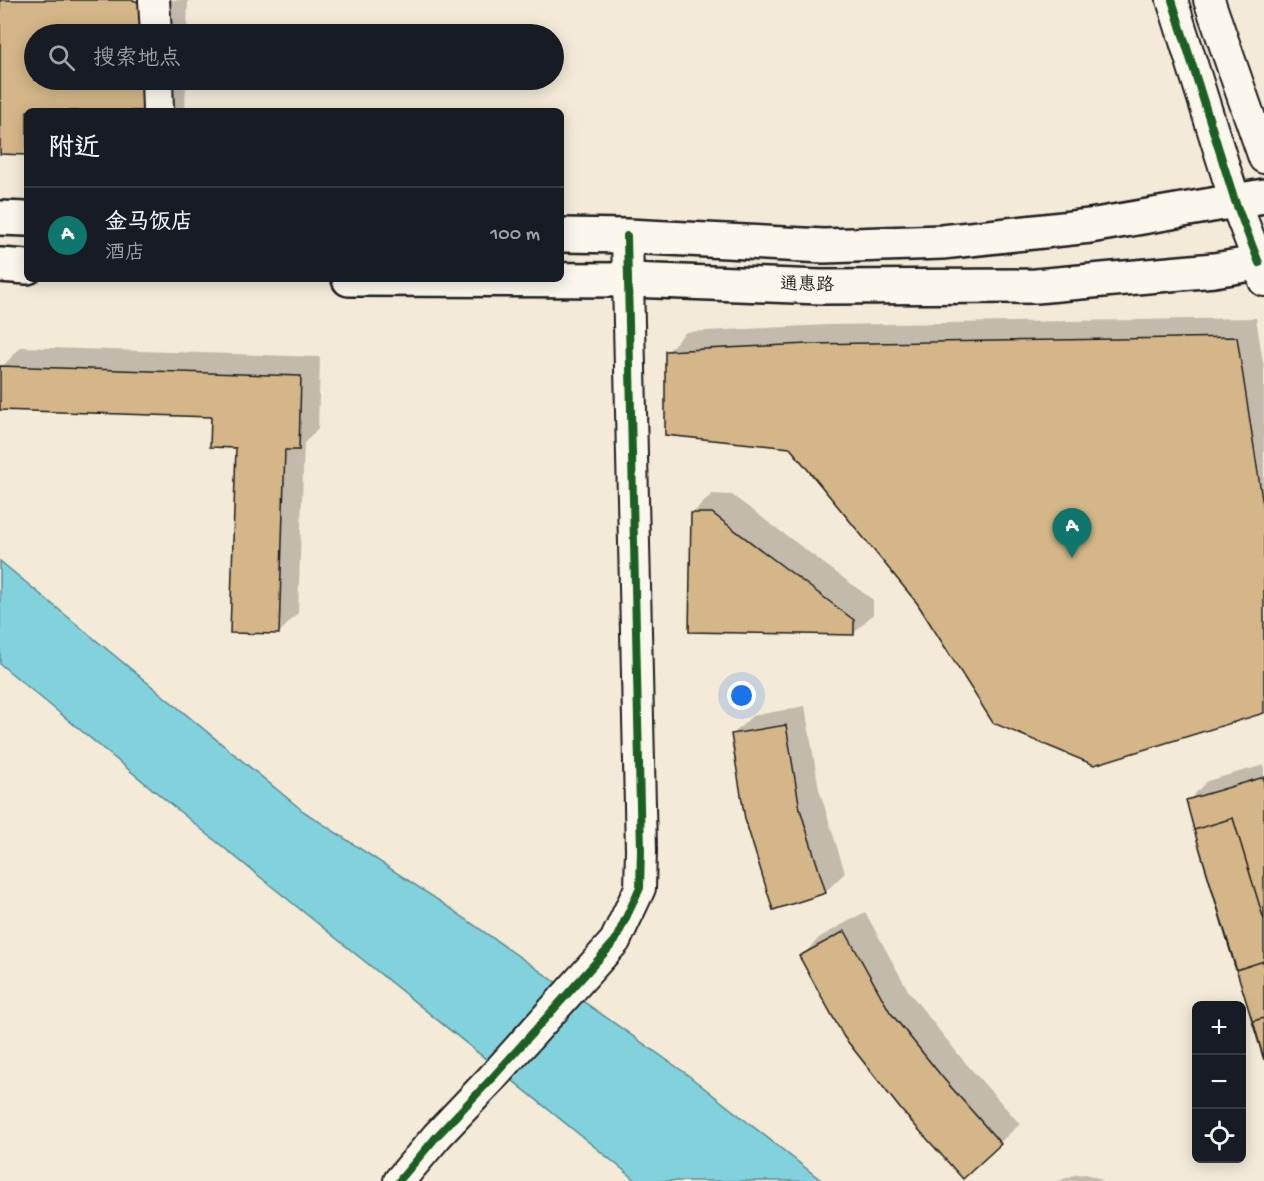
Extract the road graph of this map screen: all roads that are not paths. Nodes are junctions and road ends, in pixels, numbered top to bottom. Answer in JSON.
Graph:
{"nodes":[{"id":1,"x":154,"y":0,"type":"edge"},
{"id":2,"x":1172,"y":0,"type":"edge"},
{"id":3,"x":1209,"y":0,"type":"edge"},
{"id":4,"x":155,"y":24,"type":"edge"},
{"id":5,"x":157,"y":90,"type":"edge"},
{"id":6,"x":158,"y":108,"type":"edge"},
{"id":7,"x":1264,"y":158,"type":"edge"},
{"id":8,"x":1249,"y":199,"type":"edge"},
{"id":9,"x":0,"y":218,"type":"edge"},
{"id":10,"x":24,"y":219,"type":"edge"},
{"id":11,"x":564,"y":235,"type":"edge"},
{"id":12,"x":627,"y":236,"type":"junction"},
{"id":13,"x":0,"y":266,"type":"edge"},
{"id":14,"x":24,"y":267,"type":"edge"},
{"id":15,"x":1262,"y":268,"type":"edge"},
{"id":16,"x":564,"y":280,"type":"edge"},
{"id":17,"x":628,"y":280,"type":"junction"},
{"id":18,"x":399,"y":1181,"type":"edge"}],
"edges":[{"from":1,"to":4,"type":"street"},
{"from":2,"to":8,"type":"street"},
{"from":3,"to":7,"type":"street"},
{"from":5,"to":6,"type":"street"},
{"from":8,"to":12,"type":"main road"},
{"from":8,"to":15,"type":"street"},
{"from":9,"to":10,"type":"main road"},
{"from":11,"to":12,"type":"main road"},
{"from":12,"to":17,"type":"street"},
{"from":13,"to":14,"type":"main road"},
{"from":15,"to":17,"type":"main road","name":"通惠路"},
{"from":16,"to":17,"type":"main road","name":"通惠路"},
{"from":17,"to":18,"type":"street"}]}
